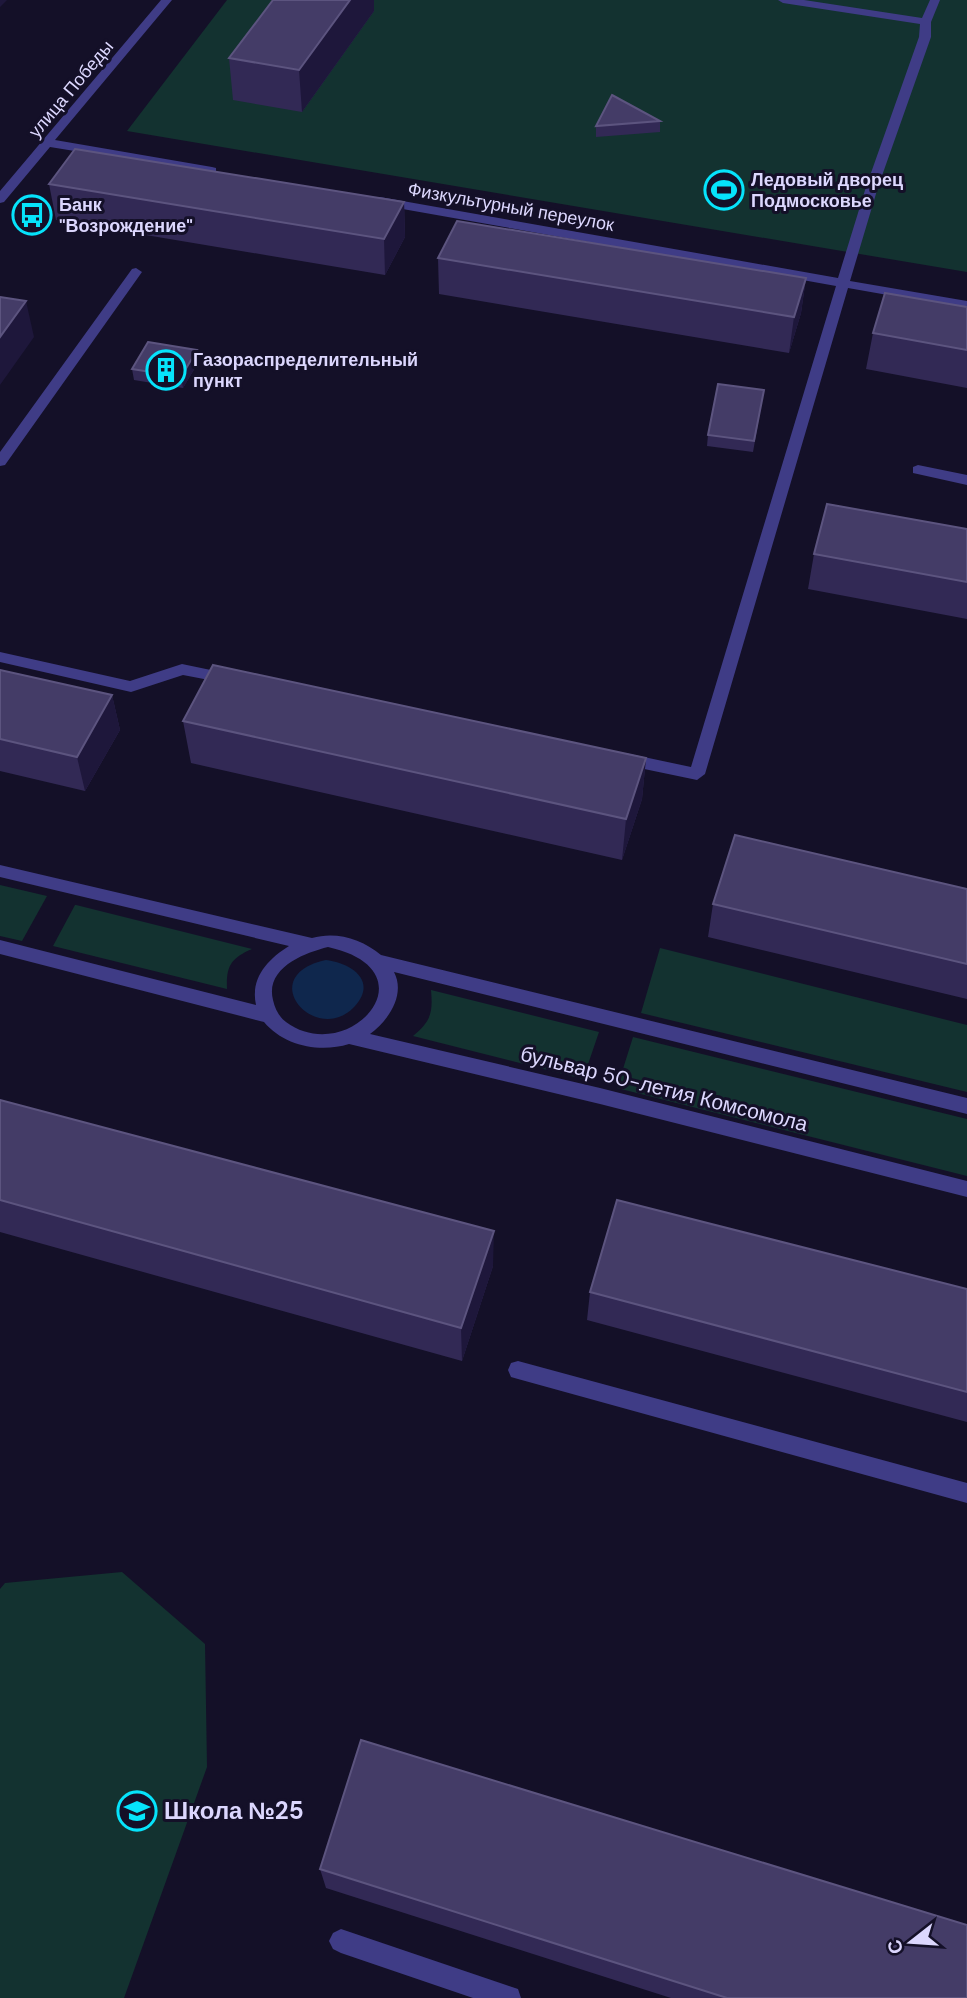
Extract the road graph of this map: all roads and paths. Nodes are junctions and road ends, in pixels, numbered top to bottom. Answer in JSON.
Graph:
{"nodes":[{"id":1,"x":167,"y":0,"type":"edge"},
{"id":2,"x":783,"y":0,"type":"edge"},
{"id":3,"x":935,"y":0,"type":"edge"},
{"id":4,"x":926,"y":22,"type":"junction"},
{"id":5,"x":50,"y":143,"type":"junction"},
{"id":6,"x":228,"y":174,"type":"edge"},
{"id":7,"x":365,"y":198,"type":"edge"},
{"id":8,"x":0,"y":199,"type":"edge"},
{"id":9,"x":136,"y":272,"type":"dead end"},
{"id":10,"x":844,"y":284,"type":"junction"},
{"id":11,"x":967,"y":304,"type":"edge"},
{"id":12,"x":0,"y":462,"type":"edge"},
{"id":13,"x":918,"y":470,"type":"dead end"},
{"id":14,"x":967,"y":480,"type":"edge"},
{"id":15,"x":0,"y":657,"type":"edge"},
{"id":16,"x":247,"y":682,"type":"edge"},
{"id":17,"x":615,"y":757,"type":"edge"},
{"id":18,"x":0,"y":871,"type":"edge"},
{"id":19,"x":307,"y":943,"type":"junction"},
{"id":20,"x":0,"y":947,"type":"edge"},
{"id":21,"x":380,"y":962,"type":"junction"},
{"id":22,"x":270,"y":1016,"type":"junction"},
{"id":23,"x":350,"y":1037,"type":"junction"},
{"id":24,"x":967,"y":1107,"type":"edge"},
{"id":25,"x":967,"y":1189,"type":"edge"},
{"id":26,"x":518,"y":1370,"type":"dead end"},
{"id":27,"x":967,"y":1493,"type":"edge"},
{"id":28,"x":341,"y":1941,"type":"dead end"},
{"id":29,"x":509,"y":1998,"type":"edge"}],
"edges":[{"from":1,"to":5,"type":"street","name":"улица Победы"},
{"from":2,"to":4,"type":"street"},
{"from":3,"to":4,"type":"street"},
{"from":4,"to":10,"type":"street"},
{"from":5,"to":6,"type":"street"},
{"from":5,"to":8,"type":"street","name":"улица Победы"},
{"from":7,"to":10,"type":"street","name":"Физкультурный переулок"},
{"from":9,"to":12,"type":"street"},
{"from":10,"to":11,"type":"street","name":"Физкультурный переулок"},
{"from":10,"to":17,"type":"street"},
{"from":13,"to":14,"type":"street"},
{"from":15,"to":16,"type":"street"},
{"from":18,"to":19,"type":"street"},
{"from":19,"to":21,"type":"street"},
{"from":19,"to":22,"type":"street"},
{"from":20,"to":22,"type":"street","name":"бульвар 50-летия Комсомола"},
{"from":21,"to":23,"type":"street","name":"бульвар 50-летия Комсомола"},
{"from":21,"to":24,"type":"street"},
{"from":22,"to":23,"type":"street","name":"бульвар 50-летия Комсомола"},
{"from":23,"to":25,"type":"street","name":"бульвар 50-летия Комсомола"},
{"from":26,"to":27,"type":"street"},
{"from":28,"to":29,"type":"street"}]}
